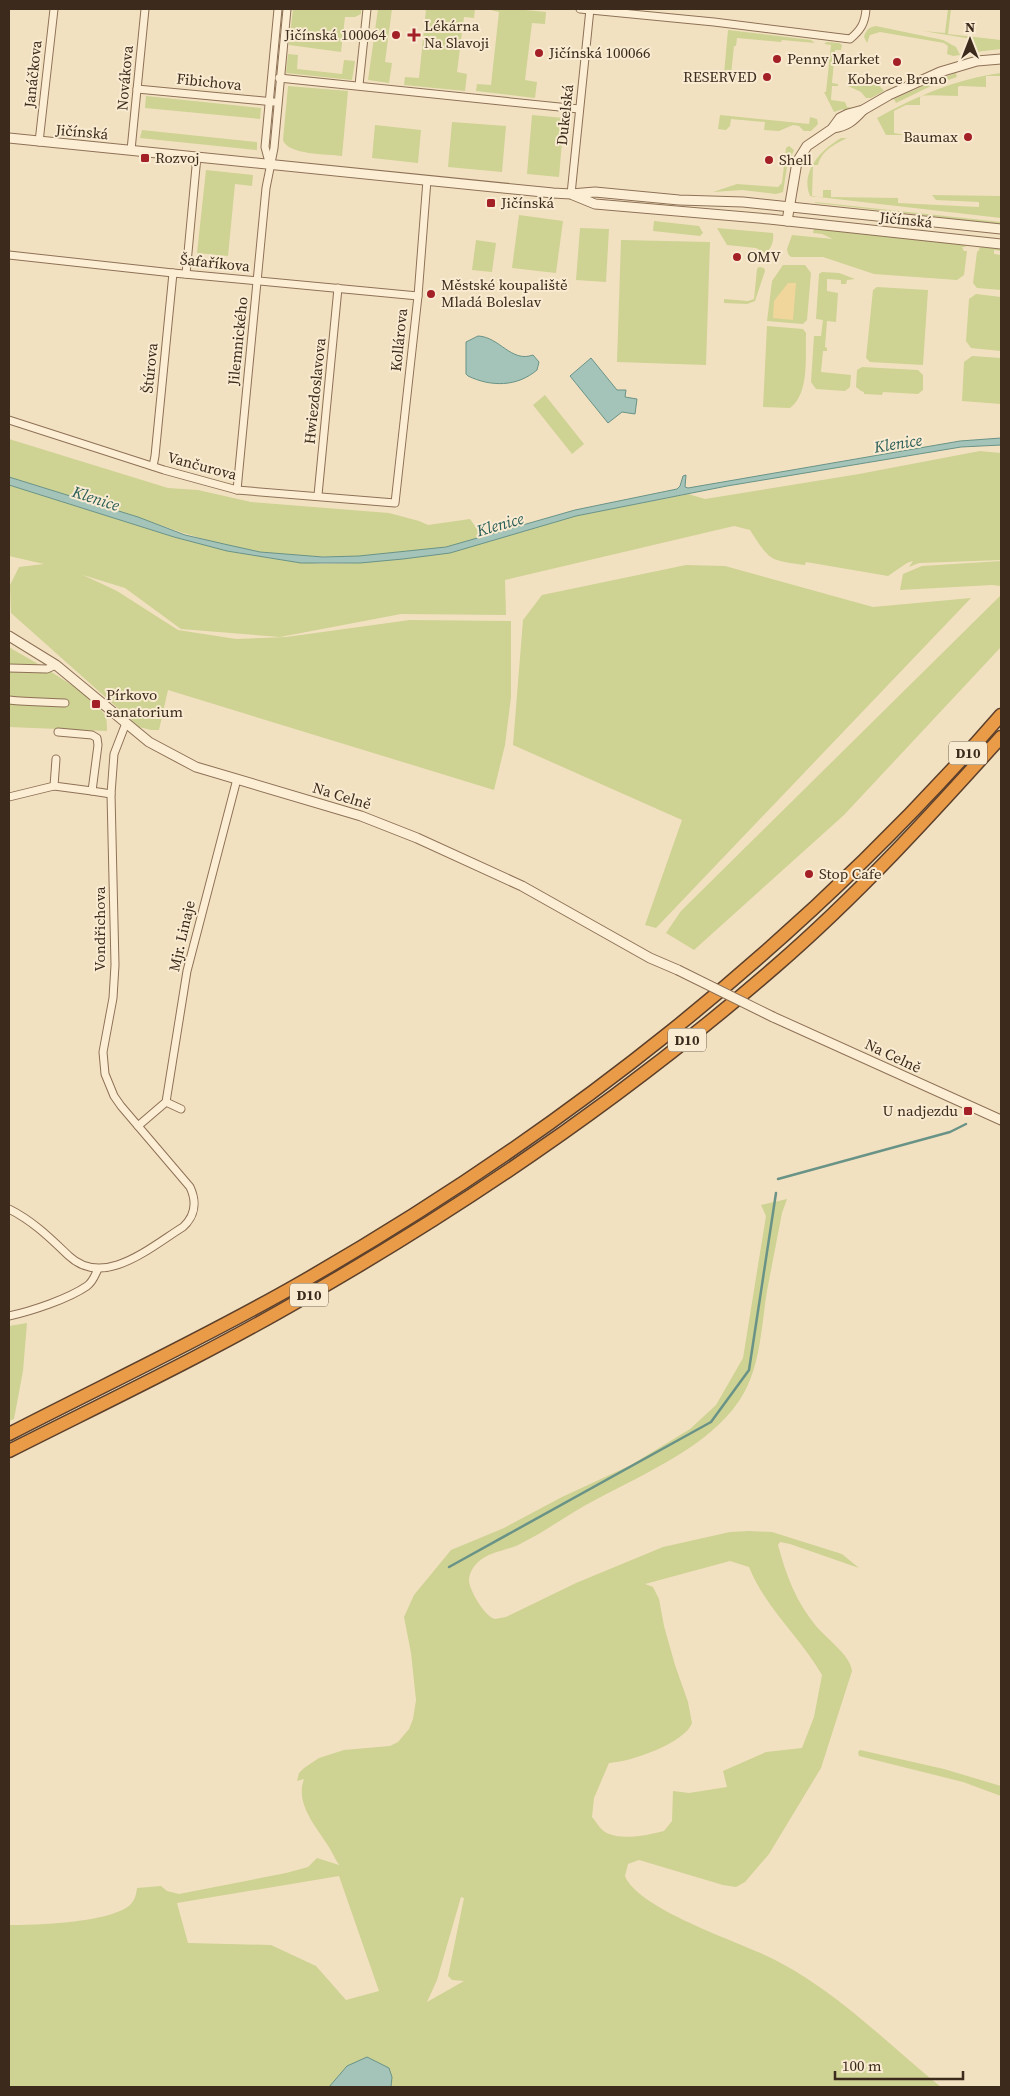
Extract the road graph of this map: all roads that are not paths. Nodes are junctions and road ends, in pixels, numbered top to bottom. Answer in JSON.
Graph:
{"nodes":[{"id":1,"x":54,"y":9,"type":"edge"},
{"id":2,"x":145,"y":9,"type":"edge"},
{"id":3,"x":278,"y":9,"type":"edge"},
{"id":4,"x":287,"y":9,"type":"edge"},
{"id":5,"x":367,"y":9,"type":"edge"},
{"id":6,"x":580,"y":9,"type":"edge"},
{"id":7,"x":590,"y":9,"type":"edge"},
{"id":8,"x":866,"y":9,"type":"edge"},
{"id":9,"x":1001,"y":59,"type":"edge"},
{"id":10,"x":279,"y":78,"type":"junction"},
{"id":11,"x":359,"y":85,"type":"junction"},
{"id":12,"x":137,"y":89,"type":"junction"},
{"id":13,"x":273,"y":102,"type":"junction"},
{"id":14,"x":580,"y":109,"type":"junction"},
{"id":15,"x":9,"y":138,"type":"edge"},
{"id":16,"x":40,"y":142,"type":"junction"},
{"id":17,"x":131,"y":150,"type":"junction"},
{"id":18,"x":197,"y":156,"type":"junction"},
{"id":19,"x":269,"y":164,"type":"junction"},
{"id":20,"x":427,"y":180,"type":"junction"},
{"id":21,"x":570,"y":194,"type":"junction"},
{"id":22,"x":790,"y":207,"type":"junction"},
{"id":23,"x":787,"y":221,"type":"junction"},
{"id":24,"x":1001,"y":229,"type":"edge"},
{"id":25,"x":1001,"y":244,"type":"edge"},
{"id":26,"x":9,"y":255,"type":"edge"},
{"id":27,"x":173,"y":273,"type":"junction"},
{"id":28,"x":186,"y":274,"type":"junction"},
{"id":29,"x":258,"y":281,"type":"junction"},
{"id":30,"x":338,"y":288,"type":"junction"},
{"id":31,"x":418,"y":296,"type":"junction"},
{"id":32,"x":9,"y":420,"type":"edge"},
{"id":33,"x":152,"y":466,"type":"junction"},
{"id":34,"x":236,"y":490,"type":"junction"},
{"id":35,"x":318,"y":496,"type":"junction"},
{"id":36,"x":395,"y":503,"type":"joint"},
{"id":37,"x":9,"y":636,"type":"edge"},
{"id":38,"x":56,"y":665,"type":"junction"},
{"id":39,"x":9,"y":669,"type":"edge"},
{"id":40,"x":9,"y":700,"type":"edge"},
{"id":41,"x":65,"y":703,"type":"dead end"},
{"id":42,"x":1001,"y":715,"type":"edge"},
{"id":43,"x":126,"y":723,"type":"junction"},
{"id":44,"x":58,"y":732,"type":"dead end"},
{"id":45,"x":1001,"y":737,"type":"edge"},
{"id":46,"x":56,"y":759,"type":"dead end"},
{"id":47,"x":237,"y":779,"type":"junction"},
{"id":48,"x":54,"y":786,"type":"junction"},
{"id":49,"x":92,"y":791,"type":"junction"},
{"id":50,"x":112,"y":794,"type":"junction"},
{"id":51,"x":9,"y":797,"type":"edge"},
{"id":52,"x":166,"y":1102,"type":"junction"},
{"id":53,"x":181,"y":1109,"type":"dead end"},
{"id":54,"x":1001,"y":1120,"type":"edge"},
{"id":55,"x":138,"y":1126,"type":"junction"},
{"id":56,"x":9,"y":1209,"type":"edge"},
{"id":57,"x":98,"y":1269,"type":"junction"},
{"id":58,"x":9,"y":1316,"type":"edge"},
{"id":59,"x":9,"y":1434,"type":"edge"},
{"id":60,"x":9,"y":1451,"type":"edge"}],
"edges":[{"from":1,"to":16,"type":"street","name":"Janáčkova"},
{"from":2,"to":12,"type":"street","name":"Novákova"},
{"from":3,"to":13,"type":"street","name":"Jilemnického"},
{"from":4,"to":10,"type":"street","name":"Jilemnického"},
{"from":5,"to":11,"type":"street"},
{"from":6,"to":7,"type":"street"},
{"from":7,"to":8,"type":"street"},
{"from":7,"to":14,"type":"street","name":"Dukelská"},
{"from":9,"to":22,"type":"street"},
{"from":10,"to":11,"type":"street"},
{"from":10,"to":13,"type":"street","name":"Jilemnického"},
{"from":11,"to":14,"type":"street"},
{"from":12,"to":13,"type":"street","name":"Fibichova"},
{"from":12,"to":17,"type":"street","name":"Novákova"},
{"from":13,"to":19,"type":"street","name":"Jilemnického"},
{"from":14,"to":21,"type":"street","name":"Dukelská"},
{"from":15,"to":16,"type":"street","name":"Jičínská"},
{"from":16,"to":17,"type":"street","name":"Jičínská"},
{"from":17,"to":18,"type":"street","name":"Jičínská"},
{"from":18,"to":19,"type":"street","name":"Jičínská"},
{"from":18,"to":28,"type":"street"},
{"from":19,"to":20,"type":"street","name":"Jičínská"},
{"from":19,"to":29,"type":"street","name":"Jilemnického"},
{"from":20,"to":21,"type":"street","name":"Jičínská"},
{"from":20,"to":31,"type":"street","name":"Kollárova"},
{"from":21,"to":22,"type":"street","name":"Jičínská"},
{"from":21,"to":23,"type":"street","name":"Jičínská"},
{"from":22,"to":23,"type":"street"},
{"from":22,"to":24,"type":"street","name":"Jičínská"},
{"from":23,"to":25,"type":"street","name":"Jičínská"},
{"from":26,"to":27,"type":"street","name":"Šafaříkova"},
{"from":27,"to":28,"type":"street","name":"Šafaříkova"},
{"from":27,"to":33,"type":"street","name":"Štúrova"},
{"from":28,"to":29,"type":"street","name":"Šafaříkova"},
{"from":29,"to":30,"type":"street","name":"Šafaříkova"},
{"from":29,"to":34,"type":"street","name":"Jilemnického"},
{"from":30,"to":31,"type":"street","name":"Šafaříkova"},
{"from":30,"to":35,"type":"street","name":"Hwiezdoslavova"},
{"from":31,"to":36,"type":"street","name":"Kollárova"},
{"from":32,"to":33,"type":"street","name":"Vančurova"},
{"from":33,"to":34,"type":"street","name":"Vančurova"},
{"from":34,"to":35,"type":"street","name":"Vančurova"},
{"from":35,"to":36,"type":"street","name":"Vančurova"},
{"from":37,"to":38,"type":"street","name":"Na Celně"},
{"from":38,"to":39,"type":"street"},
{"from":38,"to":43,"type":"street","name":"Na Celně"},
{"from":40,"to":41,"type":"street"},
{"from":42,"to":59,"type":"highway","number":"D10"},
{"from":43,"to":47,"type":"street","name":"Na Celně"},
{"from":43,"to":50,"type":"street","name":"Vondřichova"},
{"from":44,"to":49,"type":"street"},
{"from":45,"to":60,"type":"highway","number":"D10"},
{"from":46,"to":48,"type":"street"},
{"from":47,"to":52,"type":"street","name":"Mjr. Linaje"},
{"from":47,"to":54,"type":"street","name":"Na Celně","bridge":true},
{"from":48,"to":49,"type":"street"},
{"from":48,"to":51,"type":"street"},
{"from":49,"to":50,"type":"street"},
{"from":50,"to":55,"type":"street","name":"Vondřichova"},
{"from":52,"to":53,"type":"street"},
{"from":52,"to":55,"type":"street"},
{"from":55,"to":57,"type":"street","name":"Vondřichova"},
{"from":56,"to":57,"type":"street"},
{"from":57,"to":58,"type":"street"}]}
